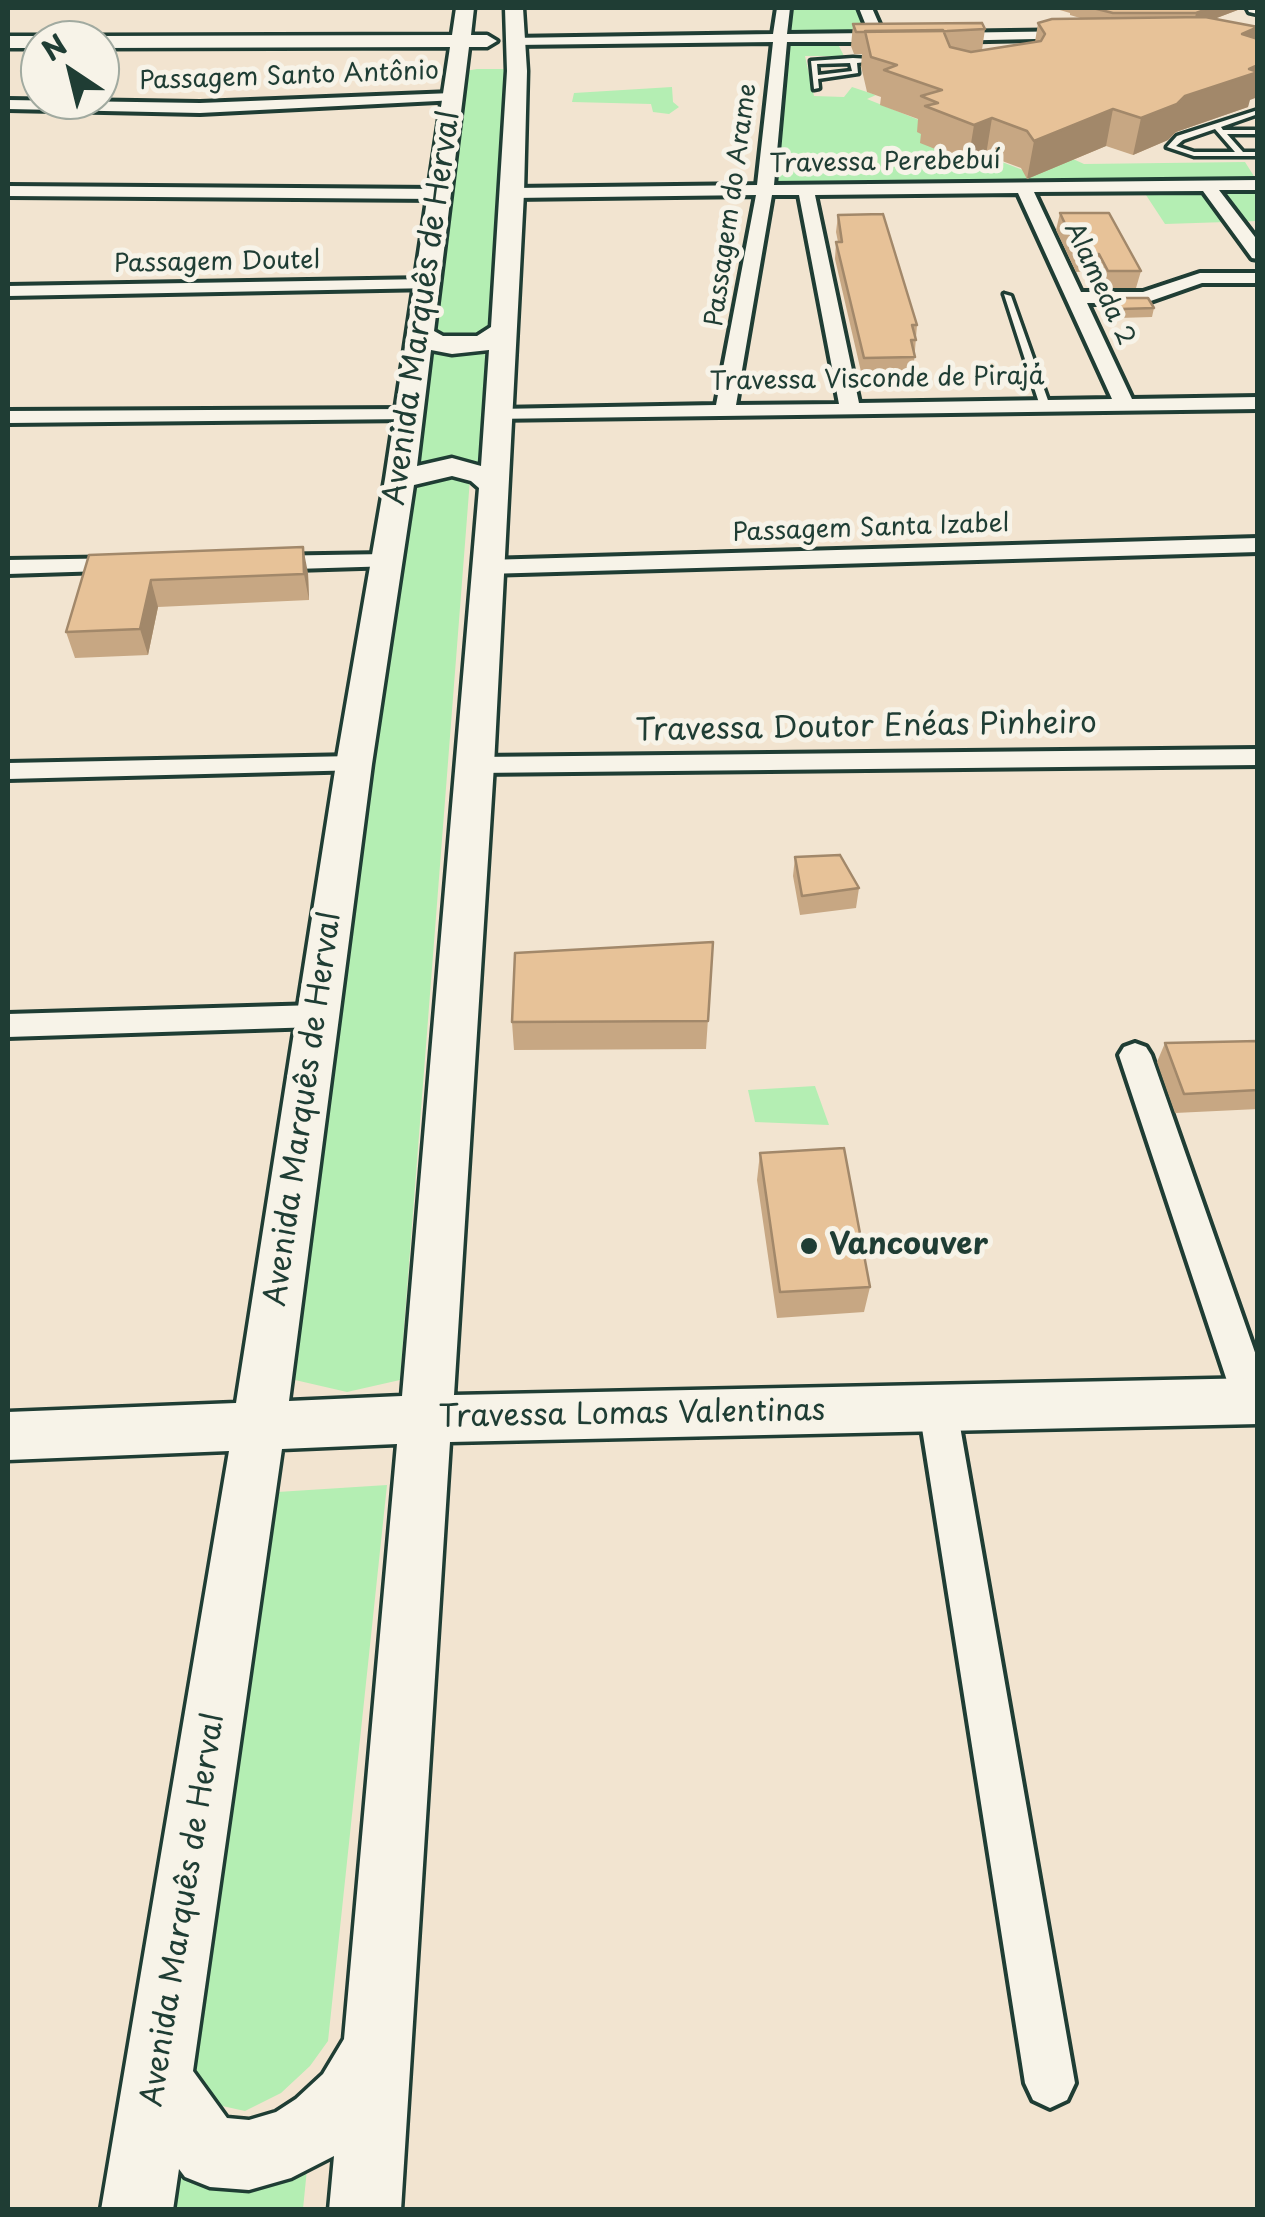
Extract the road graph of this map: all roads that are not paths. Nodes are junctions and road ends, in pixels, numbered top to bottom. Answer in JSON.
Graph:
{"nodes":[{"id":1,"x":783,"y":8,"type":"edge"},
{"id":2,"x":866,"y":8,"type":"edge"},
{"id":3,"x":678,"y":23,"type":"dead end"},
{"id":4,"x":1102,"y":35,"type":"edge"},
{"id":5,"x":912,"y":37,"type":"edge"},
{"id":6,"x":930,"y":37,"type":"edge"},
{"id":7,"x":878,"y":38,"type":"junction"},
{"id":8,"x":682,"y":39,"type":"junction"},
{"id":9,"x":779,"y":40,"type":"junction"},
{"id":10,"x":486,"y":41,"type":"edge"},
{"id":11,"x":120,"y":42,"type":"edge"},
{"id":12,"x":853,"y":60,"type":"junction"},
{"id":13,"x":889,"y":60,"type":"edge"},
{"id":14,"x":814,"y":78,"type":"junction"},
{"id":15,"x":816,"y":88,"type":"dead end"},
{"id":16,"x":8,"y":105,"type":"edge"},
{"id":17,"x":1258,"y":112,"type":"edge"},
{"id":18,"x":1219,"y":129,"type":"junction"},
{"id":19,"x":1258,"y":132,"type":"edge"},
{"id":20,"x":1241,"y":154,"type":"junction"},
{"id":21,"x":1258,"y":154,"type":"edge"},
{"id":22,"x":1208,"y":185,"type":"junction"},
{"id":23,"x":1258,"y":185,"type":"edge"},
{"id":24,"x":1024,"y":186,"type":"junction"},
{"id":25,"x":764,"y":189,"type":"junction"},
{"id":26,"x":806,"y":189,"type":"junction"},
{"id":27,"x":8,"y":191,"type":"edge"},
{"id":28,"x":513,"y":193,"type":"junction"},
{"id":29,"x":440,"y":194,"type":"junction"},
{"id":30,"x":1258,"y":254,"type":"edge"},
{"id":31,"x":1258,"y":278,"type":"edge"},
{"id":32,"x":428,"y":284,"type":"junction"},
{"id":33,"x":8,"y":291,"type":"edge"},
{"id":34,"x":1006,"y":296,"type":"dead end"},
{"id":35,"x":1076,"y":298,"type":"junction"},
{"id":36,"x":503,"y":332,"type":"junction"},
{"id":37,"x":420,"y":335,"type":"junction"},
{"id":38,"x":1258,"y":403,"type":"edge"},
{"id":39,"x":1124,"y":404,"type":"junction"},
{"id":40,"x":1045,"y":406,"type":"junction"},
{"id":41,"x":725,"y":408,"type":"junction"},
{"id":42,"x":850,"y":409,"type":"junction"},
{"id":43,"x":408,"y":415,"type":"junction"},
{"id":44,"x":497,"y":415,"type":"junction"},
{"id":45,"x":8,"y":417,"type":"edge"},
{"id":46,"x":400,"y":479,"type":"junction"},
{"id":47,"x":494,"y":486,"type":"junction"},
{"id":48,"x":1258,"y":545,"type":"edge"},
{"id":49,"x":386,"y":561,"type":"junction"},
{"id":50,"x":246,"y":563,"type":"edge"},
{"id":51,"x":147,"y":565,"type":"edge"},
{"id":52,"x":8,"y":567,"type":"edge"},
{"id":53,"x":486,"y":567,"type":"junction"},
{"id":54,"x":1258,"y":757,"type":"edge"},
{"id":55,"x":354,"y":764,"type":"junction"},
{"id":56,"x":476,"y":765,"type":"junction"},
{"id":57,"x":8,"y":771,"type":"edge"},
{"id":58,"x":316,"y":1016,"type":"junction"},
{"id":59,"x":8,"y":1026,"type":"edge"},
{"id":60,"x":1135,"y":1054,"type":"dead end"},
{"id":61,"x":1256,"y":1407,"type":"edge"},
{"id":62,"x":938,"y":1408,"type":"junction"},
{"id":63,"x":427,"y":1420,"type":"junction"},
{"id":64,"x":259,"y":1427,"type":"junction"},
{"id":65,"x":8,"y":1436,"type":"edge"},
{"id":66,"x":378,"y":2044,"type":"junction"},
{"id":67,"x":158,"y":2078,"type":"junction"},
{"id":68,"x":1050,"y":2084,"type":"dead end"},
{"id":69,"x":138,"y":2210,"type":"edge"},
{"id":70,"x":365,"y":2210,"type":"edge"}],
"edges":[{"from":1,"to":9,"type":"street","name":"Passagem do Arame"},
{"from":2,"to":7,"type":"street"},
{"from":3,"to":8,"type":"street"},
{"from":4,"to":6,"type":"street"},
{"from":5,"to":7,"type":"street","name":"Passagem Santo Antônio"},
{"from":7,"to":9,"type":"street","name":"Passagem Santo Antônio"},
{"from":8,"to":9,"type":"street","name":"Passagem Santo Antônio"},
{"from":8,"to":10,"type":"street","name":"Passagem Santo Antônio"},
{"from":9,"to":25,"type":"street","name":"Passagem do Arame"},
{"from":10,"to":11,"type":"main road"},
{"from":10,"to":16,"type":"street","name":"Passagem Santo Antônio"},
{"from":10,"to":28,"type":"main road"},
{"from":10,"to":29,"type":"main road","name":"Avenida Marquês de Herval"},
{"from":12,"to":13,"type":"lane"},
{"from":12,"to":14,"type":"lane"},
{"from":12,"to":14,"type":"lane"},
{"from":14,"to":15,"type":"lane"},
{"from":17,"to":18,"type":"lane"},
{"from":18,"to":19,"type":"lane"},
{"from":18,"to":20,"type":"lane"},
{"from":18,"to":20,"type":"lane"},
{"from":20,"to":21,"type":"lane"},
{"from":22,"to":23,"type":"street","name":"Travessa Perebebuí"},
{"from":22,"to":24,"type":"street","name":"Travessa Perebebuí"},
{"from":22,"to":30,"type":"street"},
{"from":24,"to":26,"type":"street","name":"Travessa Perebebuí"},
{"from":24,"to":35,"type":"street","name":"Alameda 2"},
{"from":25,"to":26,"type":"street","name":"Travessa Perebebuí"},
{"from":25,"to":28,"type":"street","name":"Travessa Perebebuí"},
{"from":25,"to":41,"type":"street","name":"Passagem do Arame"},
{"from":26,"to":42,"type":"street"},
{"from":27,"to":29,"type":"street"},
{"from":28,"to":36,"type":"main road"},
{"from":29,"to":32,"type":"main road","name":"Avenida Marquês de Herval"},
{"from":31,"to":35,"type":"street"},
{"from":32,"to":33,"type":"street","name":"Passagem Doutel"},
{"from":32,"to":37,"type":"main road","name":"Avenida Marquês de Herval"},
{"from":34,"to":40,"type":"lane"},
{"from":35,"to":39,"type":"street","name":"Alameda 2"},
{"from":36,"to":37,"type":"main road"},
{"from":36,"to":44,"type":"main road"},
{"from":37,"to":43,"type":"main road","name":"Avenida Marquês de Herval"},
{"from":38,"to":39,"type":"street","name":"Travessa Visconde de Pirajá"},
{"from":39,"to":40,"type":"street","name":"Travessa Visconde de Pirajá"},
{"from":40,"to":42,"type":"street","name":"Travessa Visconde de Pirajá"},
{"from":41,"to":42,"type":"street","name":"Travessa Visconde de Pirajá"},
{"from":41,"to":44,"type":"street","name":"Travessa Visconde de Pirajá"},
{"from":43,"to":45,"type":"street"},
{"from":43,"to":46,"type":"main road","name":"Avenida Marquês de Herval"},
{"from":44,"to":47,"type":"main road"},
{"from":46,"to":47,"type":"main road"},
{"from":46,"to":49,"type":"main road","name":"Avenida Marquês de Herval"},
{"from":47,"to":53,"type":"main road"},
{"from":48,"to":53,"type":"street","name":"Passagem Santa Izabel"},
{"from":49,"to":50,"type":"street"},
{"from":49,"to":55,"type":"main road","name":"Avenida Marquês de Herval"},
{"from":51,"to":52,"type":"street"},
{"from":53,"to":56,"type":"main road"},
{"from":54,"to":56,"type":"street","name":"Travessa Doutor Enéas Pinheiro"},
{"from":55,"to":57,"type":"street"},
{"from":55,"to":58,"type":"main road","name":"Avenida Marquês de Herval"},
{"from":56,"to":63,"type":"main road"},
{"from":58,"to":59,"type":"street"},
{"from":58,"to":64,"type":"main road","name":"Avenida Marquês de Herval"},
{"from":60,"to":61,"type":"street"},
{"from":61,"to":62,"type":"main road","name":"Travessa Lomas Valentinas"},
{"from":62,"to":63,"type":"main road","name":"Travessa Lomas Valentinas"},
{"from":62,"to":68,"type":"street"},
{"from":63,"to":64,"type":"main road","name":"Travessa Lomas Valentinas"},
{"from":63,"to":66,"type":"main road"},
{"from":64,"to":65,"type":"main road","name":"Travessa Lomas Valentinas"},
{"from":64,"to":67,"type":"main road","name":"Avenida Marquês de Herval"},
{"from":66,"to":67,"type":"main road"},
{"from":66,"to":70,"type":"main road"},
{"from":67,"to":69,"type":"main road","name":"Avenida Marquês de Herval"}]}
